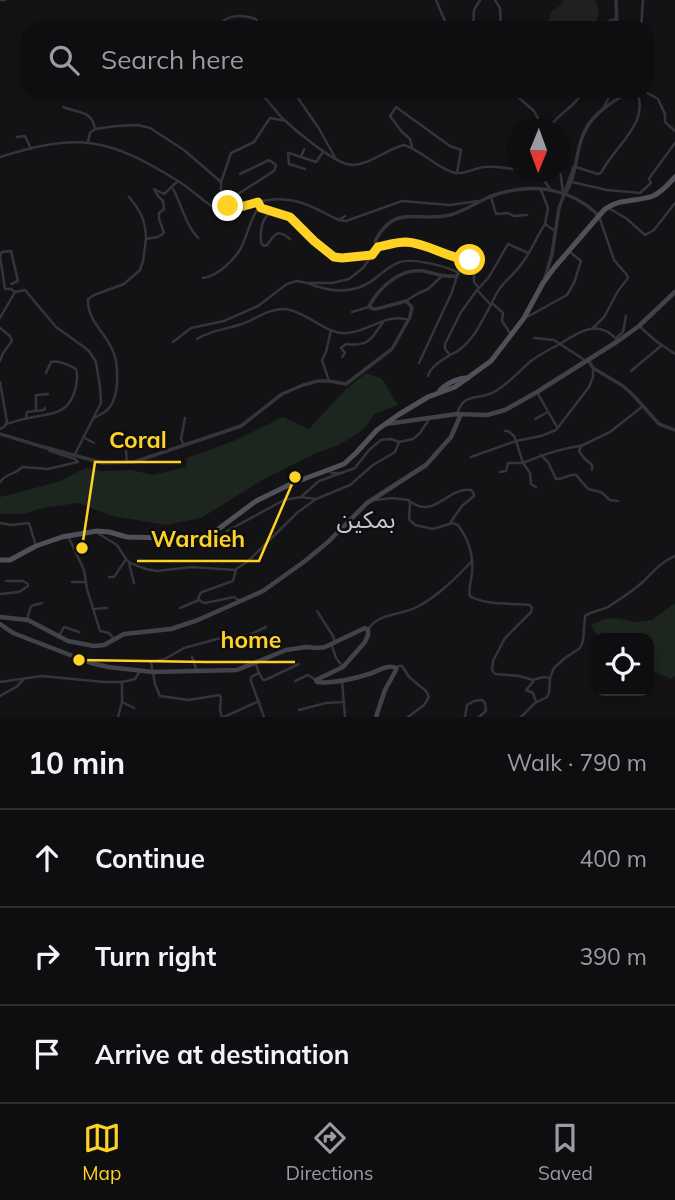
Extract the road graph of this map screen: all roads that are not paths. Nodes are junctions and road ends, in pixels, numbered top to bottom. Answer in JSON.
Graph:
{"nodes":[{"id":1,"x":436,"y":0,"type":"edge"},
{"id":2,"x":480,"y":0,"type":"edge"},
{"id":3,"x":495,"y":0,"type":"edge"},
{"id":4,"x":616,"y":0,"type":"edge"},
{"id":5,"x":642,"y":0,"type":"edge"},
{"id":6,"x":224,"y":21,"type":"edge"},
{"id":7,"x":257,"y":21,"type":"edge"},
{"id":8,"x":445,"y":21,"type":"edge"},
{"id":9,"x":473,"y":21,"type":"edge"},
{"id":10,"x":500,"y":21,"type":"edge"},
{"id":11,"x":619,"y":21,"type":"edge"},
{"id":12,"x":641,"y":21,"type":"edge"},
{"id":13,"x":654,"y":97,"type":"edge"},
{"id":14,"x":264,"y":98,"type":"edge"},
{"id":15,"x":298,"y":98,"type":"edge"},
{"id":16,"x":519,"y":98,"type":"edge"},
{"id":17,"x":579,"y":98,"type":"edge"},
{"id":18,"x":608,"y":98,"type":"edge"},
{"id":19,"x":617,"y":98,"type":"edge"},
{"id":20,"x":640,"y":98,"type":"edge"},
{"id":21,"x":63,"y":107,"type":"dead end"},
{"id":22,"x":603,"y":109,"type":"junction"},
{"id":23,"x":539,"y":119,"type":"edge"},
{"id":24,"x":555,"y":119,"type":"edge"},
{"id":25,"x":286,"y":121,"type":"junction"},
{"id":26,"x":96,"y":129,"type":"junction"},
{"id":27,"x":675,"y":131,"type":"edge"},
{"id":28,"x":17,"y":137,"type":"dead end"},
{"id":29,"x":88,"y":142,"type":"junction"},
{"id":30,"x":675,"y":143,"type":"edge"},
{"id":31,"x":31,"y":149,"type":"junction"},
{"id":32,"x":304,"y":149,"type":"dead end"},
{"id":33,"x":414,"y":149,"type":"junction"},
{"id":34,"x":324,"y":151,"type":"junction"},
{"id":35,"x":301,"y":157,"type":"junction"},
{"id":36,"x":0,"y":158,"type":"edge"},
{"id":37,"x":338,"y":160,"type":"junction"},
{"id":38,"x":576,"y":164,"type":"junction"},
{"id":39,"x":305,"y":169,"type":"dead end"},
{"id":40,"x":507,"y":169,"type":"edge"},
{"id":41,"x":457,"y":173,"type":"junction"},
{"id":42,"x":240,"y":174,"type":"dead end"},
{"id":43,"x":675,"y":177,"type":"edge"},
{"id":44,"x":178,"y":181,"type":"junction"},
{"id":45,"x":221,"y":182,"type":"junction"},
{"id":46,"x":545,"y":182,"type":"edge"},
{"id":47,"x":562,"y":182,"type":"edge"},
{"id":48,"x":572,"y":182,"type":"junction"},
{"id":49,"x":172,"y":188,"type":"junction"},
{"id":50,"x":540,"y":188,"type":"junction"},
{"id":51,"x":550,"y":189,"type":"junction"},
{"id":52,"x":564,"y":194,"type":"junction"},
{"id":53,"x":129,"y":197,"type":"dead end"},
{"id":54,"x":491,"y":197,"type":"junction"},
{"id":55,"x":485,"y":200,"type":"junction"},
{"id":56,"x":675,"y":203,"type":"edge"},
{"id":57,"x":259,"y":204,"type":"junction"},
{"id":58,"x":455,"y":205,"type":"junction"},
{"id":59,"x":607,"y":207,"type":"junction"},
{"id":60,"x":227,"y":209,"type":"junction"},
{"id":61,"x":272,"y":211,"type":"junction"},
{"id":62,"x":458,"y":212,"type":"junction"},
{"id":63,"x":527,"y":215,"type":"dead end"},
{"id":64,"x":345,"y":216,"type":"dead end"},
{"id":65,"x":599,"y":216,"type":"junction"},
{"id":66,"x":339,"y":220,"type":"junction"},
{"id":67,"x":545,"y":224,"type":"junction"},
{"id":68,"x":555,"y":231,"type":"junction"},
{"id":69,"x":198,"y":238,"type":"dead end"},
{"id":70,"x":146,"y":239,"type":"junction"},
{"id":71,"x":290,"y":239,"type":"dead end"},
{"id":72,"x":378,"y":247,"type":"junction"},
{"id":73,"x":569,"y":251,"type":"junction"},
{"id":74,"x":528,"y":253,"type":"junction"},
{"id":75,"x":372,"y":255,"type":"junction"},
{"id":76,"x":1,"y":261,"type":"edge"},
{"id":77,"x":462,"y":261,"type":"junction"},
{"id":78,"x":2,"y":275,"type":"edge"},
{"id":79,"x":458,"y":275,"type":"junction"},
{"id":80,"x":443,"y":276,"type":"junction"},
{"id":81,"x":203,"y":278,"type":"dead end"},
{"id":82,"x":307,"y":283,"type":"junction"},
{"id":83,"x":543,"y":283,"type":"junction"},
{"id":84,"x":11,"y":284,"type":"dead end"},
{"id":85,"x":478,"y":289,"type":"junction"},
{"id":86,"x":15,"y":292,"type":"junction"},
{"id":87,"x":675,"y":292,"type":"edge"},
{"id":88,"x":406,"y":300,"type":"junction"},
{"id":89,"x":491,"y":304,"type":"junction"},
{"id":90,"x":369,"y":307,"type":"junction"},
{"id":91,"x":352,"y":312,"type":"dead end"},
{"id":92,"x":626,"y":316,"type":"dead end"},
{"id":93,"x":0,"y":318,"type":"edge"},
{"id":94,"x":523,"y":318,"type":"junction"},
{"id":95,"x":386,"y":320,"type":"junction"},
{"id":96,"x":409,"y":320,"type":"junction"},
{"id":97,"x":639,"y":326,"type":"junction"},
{"id":98,"x":0,"y":328,"type":"edge"},
{"id":99,"x":593,"y":328,"type":"junction"},
{"id":100,"x":331,"y":330,"type":"junction"},
{"id":101,"x":510,"y":333,"type":"junction"},
{"id":102,"x":534,"y":338,"type":"dead end"},
{"id":103,"x":197,"y":339,"type":"dead end"},
{"id":104,"x":617,"y":340,"type":"junction"},
{"id":105,"x":173,"y":342,"type":"dead end"},
{"id":106,"x":560,"y":344,"type":"junction"},
{"id":107,"x":662,"y":345,"type":"junction"},
{"id":108,"x":675,"y":354,"type":"edge"},
{"id":109,"x":450,"y":355,"type":"junction"},
{"id":110,"x":342,"y":357,"type":"dead end"},
{"id":111,"x":587,"y":360,"type":"junction"},
{"id":112,"x":0,"y":361,"type":"edge"},
{"id":113,"x":419,"y":363,"type":"dead end"},
{"id":114,"x":593,"y":368,"type":"junction"},
{"id":115,"x":631,"y":371,"type":"dead end"},
{"id":116,"x":46,"y":373,"type":"dead end"},
{"id":117,"x":428,"y":376,"type":"dead end"},
{"id":118,"x":329,"y":381,"type":"junction"},
{"id":119,"x":0,"y":382,"type":"edge"},
{"id":120,"x":537,"y":393,"type":"junction"},
{"id":121,"x":48,"y":394,"type":"dead end"},
{"id":122,"x":643,"y":407,"type":"junction"},
{"id":123,"x":46,"y":408,"type":"dead end"},
{"id":124,"x":36,"y":411,"type":"junction"},
{"id":125,"x":548,"y":412,"type":"junction"},
{"id":126,"x":459,"y":414,"type":"junction"},
{"id":127,"x":26,"y":418,"type":"junction"},
{"id":128,"x":94,"y":418,"type":"junction"},
{"id":129,"x":185,"y":418,"type":"dead end"},
{"id":130,"x":430,"y":418,"type":"junction"},
{"id":131,"x":535,"y":419,"type":"dead end"},
{"id":132,"x":385,"y":424,"type":"junction"},
{"id":133,"x":6,"y":425,"type":"junction"},
{"id":134,"x":557,"y":427,"type":"junction"},
{"id":135,"x":675,"y":430,"type":"edge"},
{"id":136,"x":0,"y":431,"type":"edge"},
{"id":137,"x":505,"y":431,"type":"dead end"},
{"id":138,"x":83,"y":437,"type":"junction"},
{"id":139,"x":516,"y":441,"type":"junction"},
{"id":140,"x":399,"y":442,"type":"junction"},
{"id":141,"x":94,"y":443,"type":"dead end"},
{"id":142,"x":184,"y":446,"type":"junction"},
{"id":143,"x":582,"y":446,"type":"junction"},
{"id":144,"x":48,"y":448,"type":"junction"},
{"id":145,"x":125,"y":451,"type":"dead end"},
{"id":146,"x":74,"y":455,"type":"junction"},
{"id":147,"x":541,"y":455,"type":"junction"},
{"id":148,"x":471,"y":457,"type":"dead end"},
{"id":149,"x":127,"y":463,"type":"junction"},
{"id":150,"x":523,"y":463,"type":"junction"},
{"id":151,"x":330,"y":470,"type":"junction"},
{"id":152,"x":592,"y":470,"type":"dead end"},
{"id":153,"x":500,"y":472,"type":"dead end"},
{"id":154,"x":342,"y":473,"type":"junction"},
{"id":155,"x":0,"y":482,"type":"edge"},
{"id":156,"x":536,"y":487,"type":"dead end"},
{"id":157,"x":301,"y":497,"type":"junction"},
{"id":158,"x":316,"y":499,"type":"junction"},
{"id":159,"x":372,"y":500,"type":"junction"},
{"id":160,"x":409,"y":500,"type":"junction"},
{"id":161,"x":618,"y":501,"type":"dead end"},
{"id":162,"x":0,"y":523,"type":"edge"},
{"id":163,"x":448,"y":525,"type":"junction"},
{"id":164,"x":97,"y":531,"type":"junction"},
{"id":165,"x":226,"y":531,"type":"dead end"},
{"id":166,"x":68,"y":536,"type":"junction"},
{"id":167,"x":36,"y":546,"type":"junction"},
{"id":168,"x":675,"y":556,"type":"edge"},
{"id":169,"x":0,"y":560,"type":"edge"},
{"id":170,"x":127,"y":561,"type":"junction"},
{"id":171,"x":472,"y":561,"type":"junction"},
{"id":172,"x":236,"y":570,"type":"junction"},
{"id":173,"x":109,"y":577,"type":"dead end"},
{"id":174,"x":6,"y":581,"type":"dead end"},
{"id":175,"x":72,"y":582,"type":"dead end"},
{"id":176,"x":86,"y":582,"type":"junction"},
{"id":177,"x":134,"y":583,"type":"dead end"},
{"id":178,"x":0,"y":594,"type":"edge"},
{"id":179,"x":199,"y":600,"type":"junction"},
{"id":180,"x":240,"y":601,"type":"junction"},
{"id":181,"x":42,"y":603,"type":"dead end"},
{"id":182,"x":107,"y":608,"type":"dead end"},
{"id":183,"x":180,"y":608,"type":"dead end"},
{"id":184,"x":92,"y":610,"type":"junction"},
{"id":185,"x":317,"y":611,"type":"dead end"},
{"id":186,"x":0,"y":617,"type":"edge"},
{"id":187,"x":27,"y":620,"type":"junction"},
{"id":188,"x":0,"y":624,"type":"edge"},
{"id":189,"x":266,"y":627,"type":"dead end"},
{"id":190,"x":368,"y":630,"type":"junction"},
{"id":191,"x":79,"y":632,"type":"dead end"},
{"id":192,"x":59,"y":636,"type":"junction"},
{"id":193,"x":114,"y":639,"type":"junction"},
{"id":194,"x":334,"y":643,"type":"junction"},
{"id":195,"x":192,"y":657,"type":"dead end"},
{"id":196,"x":255,"y":662,"type":"junction"},
{"id":197,"x":299,"y":664,"type":"dead end"},
{"id":198,"x":343,"y":667,"type":"junction"},
{"id":199,"x":396,"y":668,"type":"junction"},
{"id":200,"x":140,"y":671,"type":"junction"},
{"id":201,"x":197,"y":671,"type":"junction"},
{"id":202,"x":153,"y":672,"type":"junction"},
{"id":203,"x":259,"y":673,"type":"junction"},
{"id":204,"x":550,"y":678,"type":"junction"},
{"id":205,"x":23,"y":680,"type":"junction"},
{"id":206,"x":316,"y":680,"type":"junction"},
{"id":207,"x":533,"y":680,"type":"junction"},
{"id":208,"x":295,"y":681,"type":"dead end"},
{"id":209,"x":342,"y":681,"type":"junction"},
{"id":210,"x":0,"y":682,"type":"edge"},
{"id":211,"x":122,"y":682,"type":"junction"},
{"id":212,"x":0,"y":696,"type":"edge"},
{"id":213,"x":259,"y":701,"type":"junction"},
{"id":214,"x":122,"y":702,"type":"junction"},
{"id":215,"x":344,"y":702,"type":"junction"},
{"id":216,"x":537,"y":702,"type":"junction"},
{"id":217,"x":134,"y":708,"type":"dead end"},
{"id":218,"x":299,"y":710,"type":"dead end"},
{"id":219,"x":118,"y":717,"type":"edge"},
{"id":220,"x":223,"y":717,"type":"edge"},
{"id":221,"x":264,"y":717,"type":"edge"},
{"id":222,"x":345,"y":717,"type":"edge"},
{"id":223,"x":376,"y":717,"type":"edge"},
{"id":224,"x":408,"y":717,"type":"edge"},
{"id":225,"x":465,"y":717,"type":"edge"},
{"id":226,"x":479,"y":717,"type":"edge"},
{"id":227,"x":521,"y":717,"type":"edge"}],
"edges":[{"from":1,"to":8,"type":"street"},
{"from":2,"to":9,"type":"street"},
{"from":3,"to":10,"type":"street"},
{"from":4,"to":11,"type":"street"},
{"from":5,"to":12,"type":"street"},
{"from":6,"to":7,"type":"street"},
{"from":13,"to":27,"type":"street"},
{"from":14,"to":25,"type":"street"},
{"from":15,"to":37,"type":"street"},
{"from":16,"to":23,"type":"street"},
{"from":17,"to":24,"type":"street"},
{"from":18,"to":22,"type":"street"},
{"from":19,"to":22,"type":"street"},
{"from":20,"to":38,"type":"street"},
{"from":21,"to":26,"type":"street"},
{"from":22,"to":38,"type":"street"},
{"from":25,"to":34,"type":"street"},
{"from":25,"to":45,"type":"street"},
{"from":26,"to":29,"type":"street"},
{"from":26,"to":45,"type":"street"},
{"from":28,"to":31,"type":"street"},
{"from":29,"to":31,"type":"street"},
{"from":29,"to":44,"type":"street"},
{"from":30,"to":48,"type":"street"},
{"from":31,"to":36,"type":"street"},
{"from":32,"to":35,"type":"street"},
{"from":33,"to":37,"type":"street"},
{"from":33,"to":41,"type":"street"},
{"from":33,"to":41,"type":"street"},
{"from":34,"to":35,"type":"street"},
{"from":34,"to":37,"type":"street"},
{"from":35,"to":39,"type":"street"},
{"from":38,"to":48,"type":"street"},
{"from":38,"to":52,"type":"street"},
{"from":40,"to":41,"type":"street"},
{"from":42,"to":60,"type":"street"},
{"from":43,"to":59,"type":"main road"},
{"from":44,"to":49,"type":"street"},
{"from":44,"to":60,"type":"street"},
{"from":45,"to":60,"type":"street"},
{"from":46,"to":51,"type":"street"},
{"from":47,"to":52,"type":"street"},
{"from":48,"to":52,"type":"street"},
{"from":49,"to":69,"type":"street"},
{"from":49,"to":70,"type":"street"},
{"from":50,"to":51,"type":"street"},
{"from":50,"to":54,"type":"street"},
{"from":50,"to":67,"type":"street"},
{"from":51,"to":52,"type":"street"},
{"from":52,"to":65,"type":"street"},
{"from":52,"to":68,"type":"street"},
{"from":53,"to":70,"type":"street"},
{"from":54,"to":55,"type":"street"},
{"from":54,"to":63,"type":"street"},
{"from":55,"to":58,"type":"street"},
{"from":55,"to":62,"type":"street"},
{"from":56,"to":59,"type":"street"},
{"from":57,"to":60,"type":"street"},
{"from":57,"to":61,"type":"street"},
{"from":57,"to":66,"type":"street"},
{"from":57,"to":81,"type":"street"},
{"from":58,"to":62,"type":"street"},
{"from":58,"to":66,"type":"street"},
{"from":59,"to":65,"type":"main road"},
{"from":61,"to":71,"type":"street"},
{"from":61,"to":75,"type":"street"},
{"from":62,"to":72,"type":"street"},
{"from":64,"to":66,"type":"street"},
{"from":65,"to":73,"type":"main road"},
{"from":65,"to":99,"type":"street"},
{"from":67,"to":68,"type":"street"},
{"from":67,"to":74,"type":"street"},
{"from":68,"to":83,"type":"street"},
{"from":70,"to":128,"type":"street"},
{"from":72,"to":75,"type":"street"},
{"from":72,"to":77,"type":"street"},
{"from":73,"to":83,"type":"main road"},
{"from":73,"to":94,"type":"street"},
{"from":74,"to":85,"type":"street"},
{"from":74,"to":89,"type":"street"},
{"from":75,"to":82,"type":"street"},
{"from":76,"to":78,"type":"street"},
{"from":76,"to":84,"type":"street"},
{"from":77,"to":79,"type":"street"},
{"from":77,"to":85,"type":"street"},
{"from":78,"to":86,"type":"street"},
{"from":79,"to":80,"type":"street"},
{"from":79,"to":82,"type":"street"},
{"from":79,"to":113,"type":"street"},
{"from":80,"to":88,"type":"street"},
{"from":80,"to":90,"type":"street"},
{"from":82,"to":105,"type":"street"},
{"from":83,"to":94,"type":"main road"},
{"from":85,"to":89,"type":"street"},
{"from":85,"to":109,"type":"street"},
{"from":86,"to":93,"type":"street"},
{"from":86,"to":128,"type":"street"},
{"from":87,"to":97,"type":"main road"},
{"from":88,"to":90,"type":"street"},
{"from":88,"to":96,"type":"street"},
{"from":89,"to":101,"type":"street"},
{"from":89,"to":109,"type":"street"},
{"from":90,"to":91,"type":"street"},
{"from":92,"to":104,"type":"street"},
{"from":94,"to":101,"type":"main road"},
{"from":95,"to":96,"type":"street"},
{"from":95,"to":100,"type":"street"},
{"from":95,"to":110,"type":"street"},
{"from":96,"to":118,"type":"street"},
{"from":97,"to":104,"type":"main road"},
{"from":97,"to":107,"type":"street"},
{"from":98,"to":112,"type":"street"},
{"from":99,"to":104,"type":"street"},
{"from":99,"to":106,"type":"street"},
{"from":100,"to":103,"type":"street"},
{"from":100,"to":118,"type":"street"},
{"from":101,"to":132,"type":"main road"},
{"from":102,"to":106,"type":"street"},
{"from":104,"to":111,"type":"main road"},
{"from":106,"to":111,"type":"street"},
{"from":106,"to":126,"type":"street"},
{"from":107,"to":108,"type":"street"},
{"from":107,"to":115,"type":"street"},
{"from":109,"to":117,"type":"street"},
{"from":111,"to":114,"type":"street"},
{"from":111,"to":120,"type":"main road"},
{"from":114,"to":122,"type":"street"},
{"from":114,"to":134,"type":"street"},
{"from":116,"to":127,"type":"street"},
{"from":118,"to":142,"type":"street"},
{"from":119,"to":133,"type":"street"},
{"from":120,"to":125,"type":"street"},
{"from":120,"to":126,"type":"main road"},
{"from":121,"to":124,"type":"street"},
{"from":122,"to":135,"type":"street"},
{"from":122,"to":143,"type":"street"},
{"from":123,"to":124,"type":"street"},
{"from":124,"to":127,"type":"street"},
{"from":125,"to":131,"type":"street"},
{"from":125,"to":134,"type":"street"},
{"from":126,"to":130,"type":"main road"},
{"from":126,"to":159,"type":"main road"},
{"from":127,"to":133,"type":"street"},
{"from":128,"to":138,"type":"street"},
{"from":129,"to":142,"type":"street"},
{"from":130,"to":132,"type":"main road"},
{"from":130,"to":140,"type":"street"},
{"from":132,"to":151,"type":"main road"},
{"from":133,"to":136,"type":"street"},
{"from":134,"to":139,"type":"street"},
{"from":136,"to":144,"type":"street"},
{"from":137,"to":139,"type":"street"},
{"from":138,"to":141,"type":"street"},
{"from":138,"to":146,"type":"street"},
{"from":139,"to":148,"type":"street"},
{"from":139,"to":150,"type":"street"},
{"from":140,"to":154,"type":"street"},
{"from":140,"to":158,"type":"street"},
{"from":142,"to":149,"type":"street"},
{"from":143,"to":147,"type":"street"},
{"from":143,"to":152,"type":"street"},
{"from":144,"to":146,"type":"street"},
{"from":144,"to":155,"type":"street"},
{"from":145,"to":149,"type":"street"},
{"from":146,"to":149,"type":"street"},
{"from":147,"to":150,"type":"street"},
{"from":147,"to":161,"type":"street"},
{"from":150,"to":153,"type":"street"},
{"from":150,"to":156,"type":"street"},
{"from":151,"to":154,"type":"street"},
{"from":151,"to":164,"type":"main road"},
{"from":154,"to":157,"type":"street"},
{"from":157,"to":158,"type":"street"},
{"from":157,"to":165,"type":"street"},
{"from":158,"to":172,"type":"street"},
{"from":159,"to":160,"type":"street"},
{"from":159,"to":180,"type":"main road"},
{"from":160,"to":163,"type":"street"},
{"from":160,"to":163,"type":"street"},
{"from":162,"to":167,"type":"street"},
{"from":163,"to":171,"type":"street"},
{"from":164,"to":166,"type":"main road"},
{"from":164,"to":170,"type":"street"},
{"from":166,"to":167,"type":"main road"},
{"from":166,"to":176,"type":"street"},
{"from":167,"to":169,"type":"main road"},
{"from":168,"to":204,"type":"street"},
{"from":170,"to":172,"type":"street"},
{"from":170,"to":173,"type":"street"},
{"from":170,"to":177,"type":"street"},
{"from":171,"to":190,"type":"street"},
{"from":171,"to":207,"type":"street"},
{"from":172,"to":179,"type":"street"},
{"from":174,"to":178,"type":"street"},
{"from":175,"to":176,"type":"street"},
{"from":176,"to":184,"type":"street"},
{"from":179,"to":180,"type":"street"},
{"from":179,"to":183,"type":"street"},
{"from":180,"to":193,"type":"main road"},
{"from":181,"to":187,"type":"street"},
{"from":182,"to":184,"type":"street"},
{"from":184,"to":193,"type":"street"},
{"from":185,"to":194,"type":"street"},
{"from":186,"to":187,"type":"main road"},
{"from":187,"to":192,"type":"main road"},
{"from":188,"to":200,"type":"main road"},
{"from":189,"to":202,"type":"street"},
{"from":190,"to":194,"type":"main road"},
{"from":190,"to":198,"type":"main road"},
{"from":191,"to":192,"type":"street"},
{"from":192,"to":193,"type":"main road"},
{"from":194,"to":196,"type":"main road"},
{"from":194,"to":198,"type":"street"},
{"from":195,"to":201,"type":"street"},
{"from":196,"to":201,"type":"main road"},
{"from":196,"to":203,"type":"street"},
{"from":197,"to":203,"type":"street"},
{"from":198,"to":206,"type":"main road"},
{"from":199,"to":209,"type":"main road"},
{"from":199,"to":223,"type":"main road"},
{"from":199,"to":224,"type":"street"},
{"from":200,"to":202,"type":"main road"},
{"from":200,"to":211,"type":"street"},
{"from":201,"to":202,"type":"main road"},
{"from":202,"to":220,"type":"street"},
{"from":203,"to":213,"type":"street"},
{"from":204,"to":207,"type":"street"},
{"from":204,"to":216,"type":"street"},
{"from":205,"to":210,"type":"street"},
{"from":205,"to":211,"type":"street"},
{"from":205,"to":212,"type":"street"},
{"from":206,"to":208,"type":"street"},
{"from":206,"to":209,"type":"main road"},
{"from":207,"to":216,"type":"street"},
{"from":209,"to":215,"type":"street"},
{"from":211,"to":214,"type":"street"},
{"from":213,"to":220,"type":"street"},
{"from":213,"to":221,"type":"street"},
{"from":214,"to":217,"type":"street"},
{"from":214,"to":219,"type":"street"},
{"from":215,"to":218,"type":"street"},
{"from":215,"to":222,"type":"street"},
{"from":216,"to":227,"type":"street"},
{"from":225,"to":226,"type":"street"}]}
